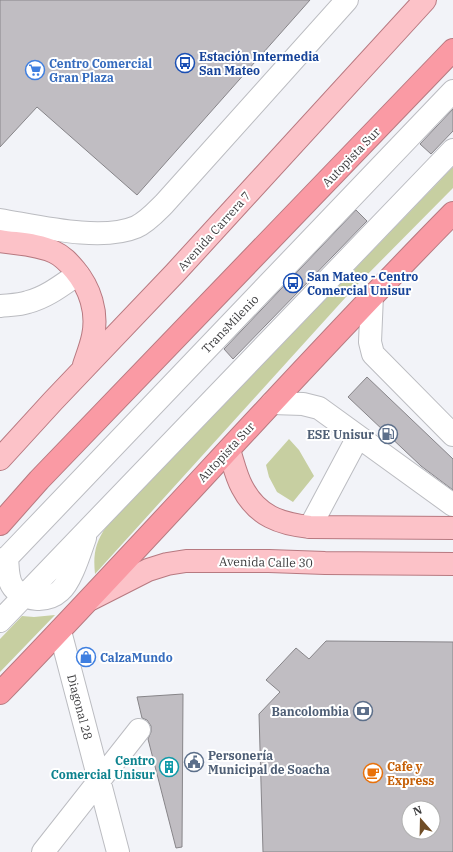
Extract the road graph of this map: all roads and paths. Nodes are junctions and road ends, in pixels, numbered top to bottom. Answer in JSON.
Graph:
{"nodes":[{"id":1,"x":347,"y":0,"type":"edge"},
{"id":2,"x":425,"y":0,"type":"edge"},
{"id":3,"x":453,"y":50,"type":"edge"},
{"id":4,"x":453,"y":91,"type":"edge"},
{"id":5,"x":453,"y":150,"type":"edge"},
{"id":6,"x":453,"y":213,"type":"edge"},
{"id":7,"x":0,"y":220,"type":"edge"},
{"id":8,"x":0,"y":242,"type":"edge"},
{"id":9,"x":78,"y":274,"type":"junction"},
{"id":10,"x":372,"y":295,"type":"junction"},
{"id":11,"x":0,"y":306,"type":"edge"},
{"id":12,"x":83,"y":369,"type":"junction"},
{"id":13,"x":272,"y":403,"type":"junction"},
{"id":14,"x":453,"y":435,"type":"edge"},
{"id":15,"x":358,"y":437,"type":"junction"},
{"id":16,"x":229,"y":450,"type":"junction"},
{"id":17,"x":0,"y":459,"type":"edge"},
{"id":18,"x":453,"y":505,"type":"edge"},
{"id":19,"x":0,"y":524,"type":"edge"},
{"id":20,"x":319,"y":527,"type":"junction"},
{"id":21,"x":453,"y":528,"type":"edge"},
{"id":22,"x":3,"y":561,"type":"edge"},
{"id":23,"x":325,"y":563,"type":"junction"},
{"id":24,"x":453,"y":564,"type":"edge"},
{"id":25,"x":24,"y":596,"type":"junction"},
{"id":26,"x":88,"y":601,"type":"junction"},
{"id":27,"x":0,"y":621,"type":"edge"},
{"id":28,"x":60,"y":631,"type":"junction"},
{"id":29,"x":0,"y":693,"type":"edge"},
{"id":30,"x":139,"y":730,"type":"dead end"},
{"id":31,"x":100,"y":780,"type":"junction"},
{"id":32,"x":43,"y":852,"type":"edge"},
{"id":33,"x":118,"y":852,"type":"edge"}],
"edges":[{"from":1,"to":7,"type":"street"},
{"from":2,"to":12,"type":"main road","name":"Avenida Carrera 7"},
{"from":3,"to":19,"type":"highway","name":"Autopista Sur"},
{"from":4,"to":22,"type":"street","name":"TransMilenio"},
{"from":5,"to":25,"type":"street"},
{"from":6,"to":10,"type":"highway","name":"Autopista Sur"},
{"from":8,"to":9,"type":"main road"},
{"from":9,"to":11,"type":"street"},
{"from":9,"to":12,"type":"main road"},
{"from":10,"to":13,"type":"highway","name":"Autopista Sur"},
{"from":10,"to":14,"type":"street"},
{"from":12,"to":17,"type":"main road","name":"Avenida Carrera 7"},
{"from":13,"to":15,"type":"street"},
{"from":13,"to":16,"type":"highway","name":"Autopista Sur"},
{"from":15,"to":18,"type":"street"},
{"from":15,"to":20,"type":"street"},
{"from":16,"to":20,"type":"main road"},
{"from":16,"to":26,"type":"highway","name":"Autopista Sur"},
{"from":20,"to":21,"type":"main road"},
{"from":20,"to":23,"type":"main road"},
{"from":22,"to":25,"type":"street","name":"TransMilenio"},
{"from":23,"to":24,"type":"main road","name":"Avenida Calle 30"},
{"from":23,"to":26,"type":"main road","name":"Avenida Calle 30"},
{"from":25,"to":27,"type":"street"},
{"from":26,"to":28,"type":"highway","name":"Autopista Sur"},
{"from":28,"to":29,"type":"highway","name":"Autopista Sur"},
{"from":28,"to":31,"type":"street","name":"Diagonal 28"},
{"from":30,"to":31,"type":"street"},
{"from":31,"to":32,"type":"street"},
{"from":31,"to":33,"type":"street","name":"Diagonal 28"}]}
